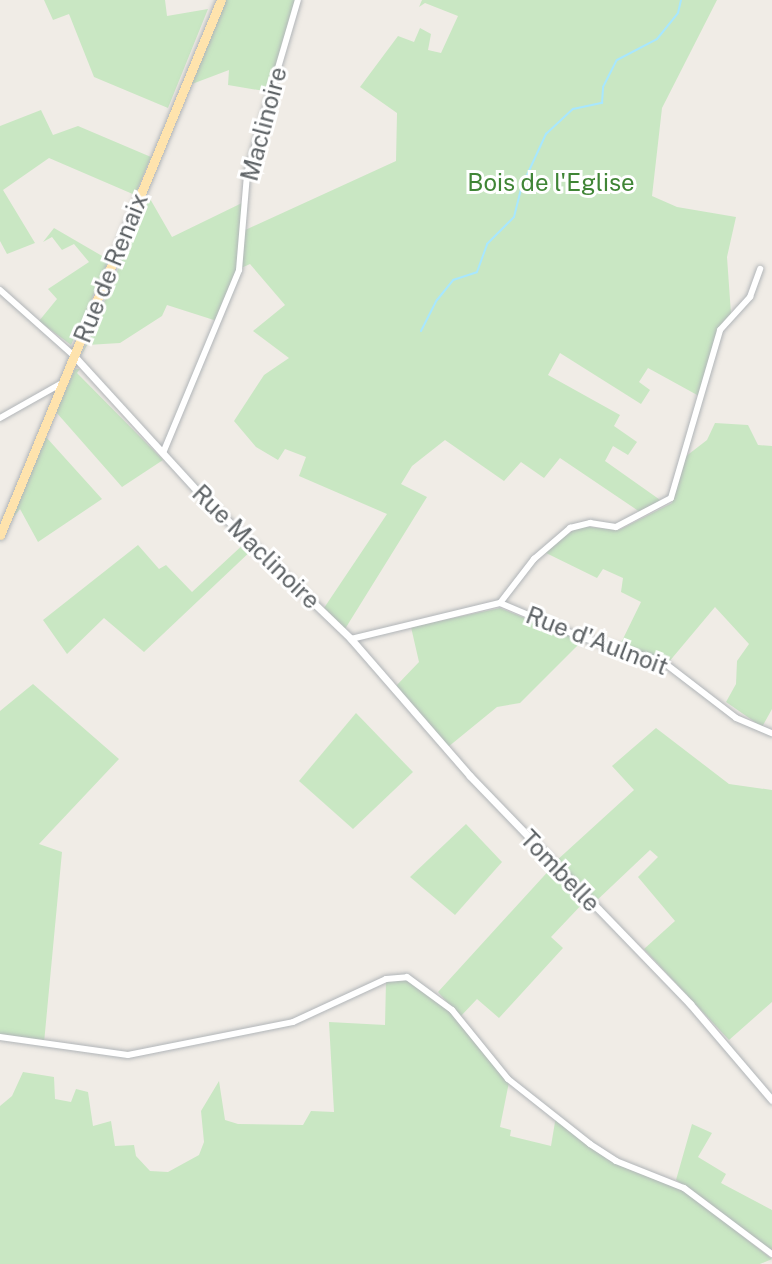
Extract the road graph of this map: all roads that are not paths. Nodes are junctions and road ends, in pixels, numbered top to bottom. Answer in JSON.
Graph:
{"nodes":[{"id":1,"x":221,"y":0,"type":"edge"},
{"id":2,"x":298,"y":0,"type":"edge"},
{"id":3,"x":760,"y":269,"type":"dead end"},
{"id":4,"x":0,"y":290,"type":"edge"},
{"id":5,"x":74,"y":356,"type":"junction"},
{"id":6,"x":63,"y":383,"type":"junction"},
{"id":7,"x":0,"y":418,"type":"edge"},
{"id":8,"x":163,"y":453,"type":"junction"},
{"id":9,"x":0,"y":535,"type":"edge"},
{"id":10,"x":500,"y":603,"type":"junction"},
{"id":11,"x":351,"y":639,"type":"junction"},
{"id":12,"x":772,"y":733,"type":"edge"},
{"id":13,"x":0,"y":1037,"type":"edge"},
{"id":14,"x":772,"y":1100,"type":"edge"},
{"id":15,"x":772,"y":1254,"type":"edge"}],
"edges":[{"from":1,"to":5,"type":"main road","name":"Rue de Renaix"},
{"from":2,"to":8,"type":"street","name":"Maclinoire"},
{"from":3,"to":10,"type":"street","name":"Rue d'Aulnoit"},
{"from":4,"to":5,"type":"street"},
{"from":5,"to":6,"type":"main road","name":"Rue de Renaix"},
{"from":5,"to":8,"type":"street","name":"Rue Maclinoire"},
{"from":6,"to":7,"type":"street"},
{"from":6,"to":9,"type":"main road","name":"Rue de Renaix"},
{"from":8,"to":11,"type":"street","name":"Rue Maclinoire"},
{"from":10,"to":11,"type":"street","name":"Rue d'Aulnoit"},
{"from":10,"to":12,"type":"street","name":"Rue d'Aulnoit"},
{"from":11,"to":14,"type":"street","name":"Tombelle"},
{"from":13,"to":15,"type":"street"}]}
